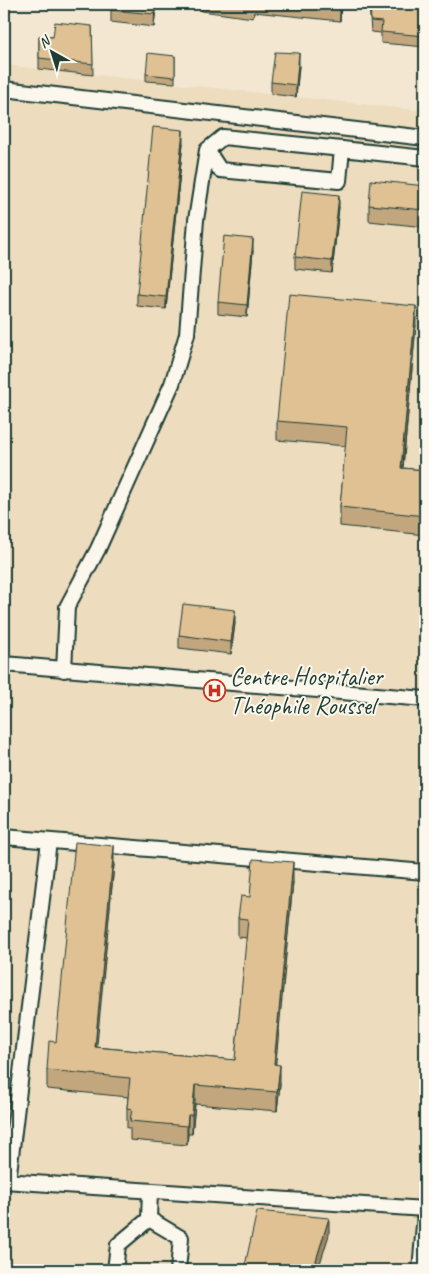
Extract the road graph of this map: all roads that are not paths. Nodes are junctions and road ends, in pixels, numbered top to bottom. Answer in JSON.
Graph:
{"nodes":[{"id":1,"x":4,"y":89,"type":"edge"},
{"id":2,"x":425,"y":138,"type":"edge"},
{"id":3,"x":207,"y":150,"type":"junction"},
{"id":4,"x":342,"y":150,"type":"junction"},
{"id":5,"x":425,"y":158,"type":"edge"},
{"id":6,"x":4,"y":664,"type":"edge"},
{"id":7,"x":64,"y":670,"type":"junction"},
{"id":8,"x":425,"y":699,"type":"edge"},
{"id":9,"x":4,"y":837,"type":"edge"},
{"id":10,"x":49,"y":841,"type":"junction"},
{"id":11,"x":425,"y":872,"type":"edge"},
{"id":12,"x":6,"y":1181,"type":"edge"},
{"id":13,"x":150,"y":1191,"type":"junction"},
{"id":14,"x":425,"y":1209,"type":"edge"},
{"id":15,"x":425,"y":1213,"type":"edge"},
{"id":16,"x":149,"y":1218,"type":"junction"},
{"id":17,"x":115,"y":1270,"type":"edge"},
{"id":18,"x":178,"y":1270,"type":"edge"},
{"id":19,"x":420,"y":1270,"type":"edge"}],
"edges":[{"from":1,"to":2,"type":"lane"},
{"from":3,"to":4,"type":"lane"},
{"from":3,"to":4,"type":"lane"},
{"from":3,"to":7,"type":"lane"},
{"from":4,"to":5,"type":"lane"},
{"from":6,"to":7,"type":"lane"},
{"from":7,"to":8,"type":"lane"},
{"from":9,"to":10,"type":"lane"},
{"from":10,"to":11,"type":"lane"},
{"from":10,"to":12,"type":"lane"},
{"from":12,"to":13,"type":"lane"},
{"from":13,"to":14,"type":"lane"},
{"from":13,"to":16,"type":"lane"},
{"from":15,"to":19,"type":"lane"},
{"from":16,"to":17,"type":"lane"},
{"from":16,"to":18,"type":"lane"}]}
